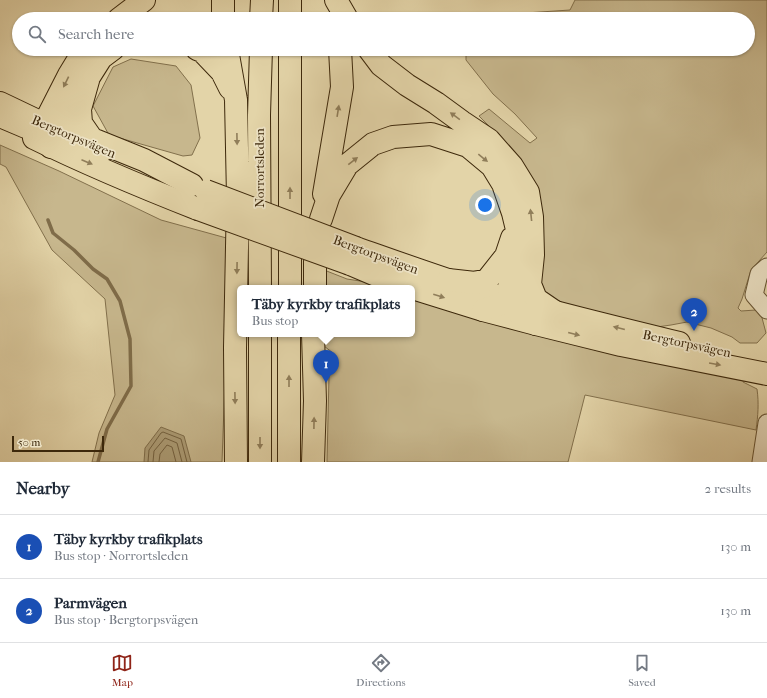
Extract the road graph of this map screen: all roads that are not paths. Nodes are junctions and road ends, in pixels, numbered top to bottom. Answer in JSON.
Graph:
{"nodes":[{"id":1,"x":144,"y":0,"type":"edge"},
{"id":2,"x":223,"y":0,"type":"edge"},
{"id":3,"x":262,"y":0,"type":"edge"},
{"id":4,"x":290,"y":0,"type":"edge"},
{"id":5,"x":332,"y":0,"type":"edge"},
{"id":6,"x":336,"y":0,"type":"edge"},
{"id":7,"x":128,"y":12,"type":"edge"},
{"id":8,"x":223,"y":12,"type":"edge"},
{"id":9,"x":261,"y":12,"type":"edge"},
{"id":10,"x":290,"y":12,"type":"edge"},
{"id":11,"x":334,"y":12,"type":"edge"},
{"id":12,"x":343,"y":12,"type":"edge"},
{"id":13,"x":81,"y":56,"type":"edge"},
{"id":14,"x":104,"y":56,"type":"edge"},
{"id":15,"x":207,"y":56,"type":"edge"},
{"id":16,"x":228,"y":56,"type":"edge"},
{"id":17,"x":261,"y":56,"type":"edge"},
{"id":18,"x":290,"y":56,"type":"edge"},
{"id":19,"x":340,"y":56,"type":"edge"},
{"id":20,"x":374,"y":56,"type":"edge"},
{"id":21,"x":89,"y":77,"type":"junction"},
{"id":22,"x":236,"y":100,"type":"junction"},
{"id":23,"x":0,"y":103,"type":"edge"},
{"id":24,"x":0,"y":116,"type":"edge"},
{"id":25,"x":0,"y":122,"type":"edge"},
{"id":26,"x":48,"y":133,"type":"junction"},
{"id":27,"x":198,"y":195,"type":"junction"},
{"id":28,"x":513,"y":213,"type":"junction"},
{"id":29,"x":321,"y":219,"type":"junction"},
{"id":30,"x":533,"y":255,"type":"junction"},
{"id":31,"x":353,"y":256,"type":"junction"},
{"id":32,"x":767,"y":267,"type":"edge"},
{"id":33,"x":448,"y":280,"type":"junction"},
{"id":34,"x":260,"y":285,"type":"edge"},
{"id":35,"x":290,"y":285,"type":"edge"},
{"id":36,"x":315,"y":285,"type":"edge"},
{"id":37,"x":403,"y":285,"type":"edge"},
{"id":38,"x":415,"y":289,"type":"edge"},
{"id":39,"x":511,"y":300,"type":"junction"},
{"id":40,"x":483,"y":310,"type":"junction"},
{"id":41,"x":767,"y":310,"type":"edge"},
{"id":42,"x":555,"y":312,"type":"junction"},
{"id":43,"x":536,"y":324,"type":"junction"},
{"id":44,"x":260,"y":337,"type":"edge"},
{"id":45,"x":289,"y":337,"type":"edge"},
{"id":46,"x":314,"y":337,"type":"edge"},
{"id":47,"x":767,"y":358,"type":"edge"},
{"id":48,"x":767,"y":374,"type":"edge"},
{"id":49,"x":767,"y":423,"type":"edge"},
{"id":50,"x":236,"y":462,"type":"edge"},
{"id":51,"x":260,"y":462,"type":"edge"},
{"id":52,"x":289,"y":462,"type":"edge"},
{"id":53,"x":313,"y":462,"type":"edge"},
{"id":54,"x":761,"y":462,"type":"edge"}],
"edges":[{"from":1,"to":7,"type":"main road"},
{"from":2,"to":8,"type":"main road"},
{"from":3,"to":9,"type":"main road"},
{"from":4,"to":10,"type":"main road"},
{"from":5,"to":11,"type":"main road"},
{"from":6,"to":12,"type":"main road"},
{"from":13,"to":26,"type":"main road","one_way":true},
{"from":14,"to":21,"type":"main road"},
{"from":15,"to":22,"type":"main road"},
{"from":16,"to":22,"type":"main road"},
{"from":17,"to":34,"type":"main road","name":"Norrortsleden"},
{"from":35,"to":18,"type":"main road","one_way":true},
{"from":29,"to":19,"type":"main road","one_way":true},
{"from":30,"to":20,"type":"main road","one_way":true},
{"from":21,"to":26,"type":"main road"},
{"from":21,"to":27,"type":"main road"},
{"from":22,"to":50,"type":"main road","one_way":true},
{"from":23,"to":26,"type":"main road","name":"Bergtorpsvägen"},
{"from":24,"to":26,"type":"main road"},
{"from":25,"to":26,"type":"main road","name":"Bergtorpsvägen"},
{"from":26,"to":27,"type":"main road","name":"Bergtorpsvägen"},
{"from":27,"to":31,"type":"main road","name":"Bergtorpsvägen","bridge":true},
{"from":29,"to":28,"type":"main road","one_way":true},
{"from":28,"to":33,"type":"main road"},
{"from":28,"to":39,"type":"main road"},
{"from":29,"to":36,"type":"main road"},
{"from":30,"to":39,"type":"main road"},
{"from":30,"to":42,"type":"main road"},
{"from":31,"to":33,"type":"main road","name":"Bergtorpsvägen"},
{"from":31,"to":37,"type":"main road","name":"Bergtorpsvägen","one_way":true},
{"from":32,"to":41,"type":"street"},
{"from":33,"to":39,"type":"main road","name":"Bergtorpsvägen"},
{"from":38,"to":40,"type":"main road","name":"Bergtorpsvägen","one_way":true},
{"from":39,"to":40,"type":"main road"},
{"from":39,"to":42,"type":"main road","name":"Bergtorpsvägen"},
{"from":39,"to":43,"type":"main road"},
{"from":40,"to":43,"type":"main road","name":"Bergtorpsvägen"},
{"from":47,"to":42,"type":"main road","name":"Bergtorpsvägen","one_way":true},
{"from":43,"to":48,"type":"main road","name":"Bergtorpsvägen","one_way":true},
{"from":44,"to":51,"type":"main road","one_way":true},
{"from":52,"to":45,"type":"main road","one_way":true},
{"from":53,"to":46,"type":"main road","one_way":true},
{"from":49,"to":54,"type":"street"}]}
